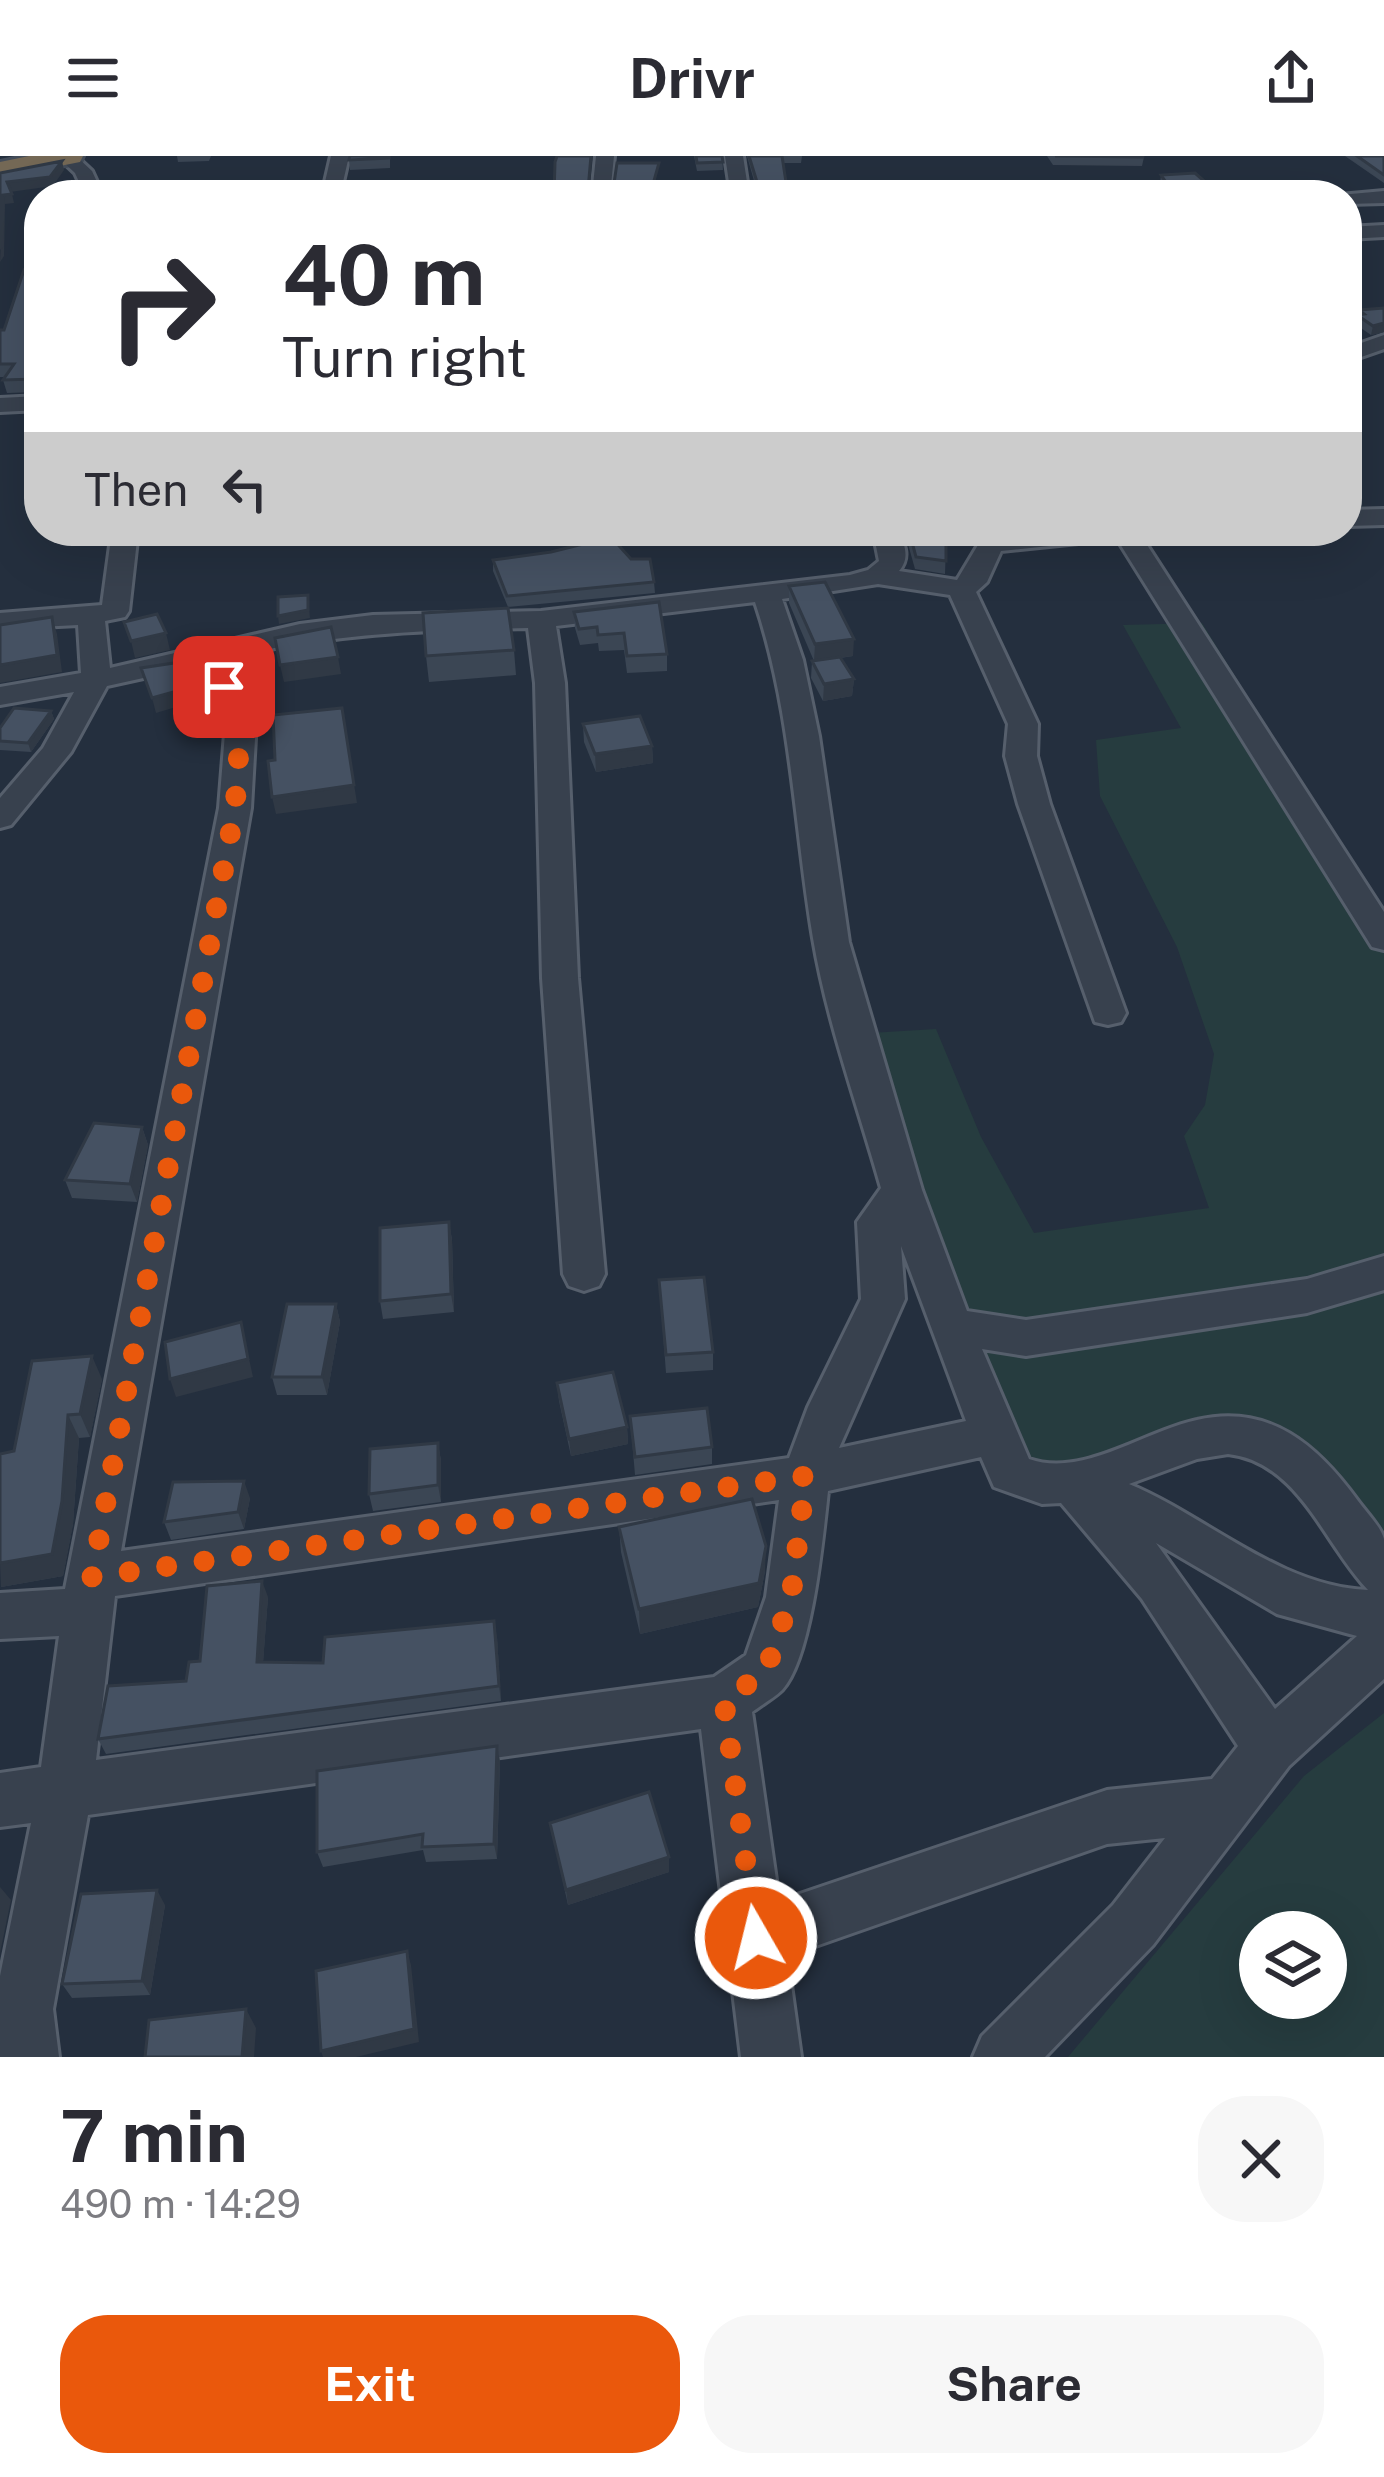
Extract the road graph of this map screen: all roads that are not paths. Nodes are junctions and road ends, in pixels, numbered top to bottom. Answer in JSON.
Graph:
{"nodes":[{"id":1,"x":68,"y":156,"type":"edge"},
{"id":2,"x":0,"y":170,"type":"edge"},
{"id":3,"x":86,"y":180,"type":"edge"},
{"id":4,"x":122,"y":546,"type":"edge"},
{"id":5,"x":892,"y":546,"type":"edge"},
{"id":6,"x":990,"y":546,"type":"edge"},
{"id":7,"x":1132,"y":546,"type":"edge"},
{"id":8,"x":878,"y":576,"type":"junction"},
{"id":9,"x":961,"y":589,"type":"junction"},
{"id":10,"x":766,"y":594,"type":"junction"},
{"id":11,"x":92,"y":616,"type":"junction"},
{"id":12,"x":542,"y":619,"type":"junction"},
{"id":13,"x":0,"y":621,"type":"edge"},
{"id":14,"x":206,"y":654,"type":"junction"},
{"id":15,"x":95,"y":679,"type":"junction"},
{"id":16,"x":0,"y":696,"type":"edge"},
{"id":17,"x":0,"y":818,"type":"edge"},
{"id":18,"x":1384,"y":939,"type":"edge"},
{"id":19,"x":1108,"y":1013,"type":"dead end"},
{"id":20,"x":902,"y":1190,"type":"junction"},
{"id":21,"x":1384,"y":1273,"type":"edge"},
{"id":22,"x":584,"y":1274,"type":"dead end"},
{"id":23,"x":950,"y":1326,"type":"junction"},
{"id":24,"x":994,"y":1434,"type":"junction"},
{"id":25,"x":806,"y":1476,"type":"junction"},
{"id":26,"x":1071,"y":1481,"type":"junction"},
{"id":27,"x":1384,"y":1574,"type":"edge"},
{"id":28,"x":90,"y":1594,"type":"junction"},
{"id":29,"x":1384,"y":1614,"type":"edge"},
{"id":30,"x":0,"y":1616,"type":"edge"},
{"id":31,"x":1384,"y":1645,"type":"edge"},
{"id":32,"x":724,"y":1701,"type":"junction"},
{"id":33,"x":1270,"y":1748,"type":"junction"},
{"id":34,"x":65,"y":1789,"type":"junction"},
{"id":35,"x":0,"y":1800,"type":"edge"},
{"id":36,"x":1223,"y":1805,"type":"junction"},
{"id":37,"x":756,"y":1938,"type":"junction"},
{"id":38,"x":28,"y":2057,"type":"edge"},
{"id":39,"x":771,"y":2057,"type":"edge"},
{"id":40,"x":1004,"y":2057,"type":"edge"}],
"edges":[{"from":1,"to":2,"type":"highway"},
{"from":1,"to":3,"type":"street"},
{"from":4,"to":11,"type":"street"},
{"from":5,"to":8,"type":"street"},
{"from":6,"to":9,"type":"street"},
{"from":7,"to":18,"type":"street"},
{"from":8,"to":9,"type":"street"},
{"from":8,"to":10,"type":"street"},
{"from":9,"to":19,"type":"street"},
{"from":10,"to":12,"type":"street"},
{"from":10,"to":20,"type":"street"},
{"from":11,"to":13,"type":"street"},
{"from":11,"to":15,"type":"street"},
{"from":12,"to":14,"type":"street"},
{"from":12,"to":22,"type":"street"},
{"from":14,"to":15,"type":"street"},
{"from":14,"to":28,"type":"street"},
{"from":15,"to":16,"type":"street"},
{"from":15,"to":17,"type":"street"},
{"from":20,"to":23,"type":"street"},
{"from":20,"to":25,"type":"street"},
{"from":21,"to":23,"type":"street"},
{"from":23,"to":24,"type":"street"},
{"from":24,"to":25,"type":"street"},
{"from":24,"to":26,"type":"street"},
{"from":25,"to":28,"type":"street"},
{"from":25,"to":32,"type":"street"},
{"from":26,"to":27,"type":"street"},
{"from":26,"to":29,"type":"street"},
{"from":26,"to":33,"type":"street"},
{"from":28,"to":30,"type":"street"},
{"from":28,"to":34,"type":"street"},
{"from":31,"to":33,"type":"street"},
{"from":32,"to":34,"type":"street"},
{"from":32,"to":37,"type":"street"},
{"from":33,"to":36,"type":"street"},
{"from":34,"to":35,"type":"street"},
{"from":34,"to":38,"type":"street"},
{"from":36,"to":37,"type":"street"},
{"from":36,"to":40,"type":"street"},
{"from":37,"to":39,"type":"street"}]}
